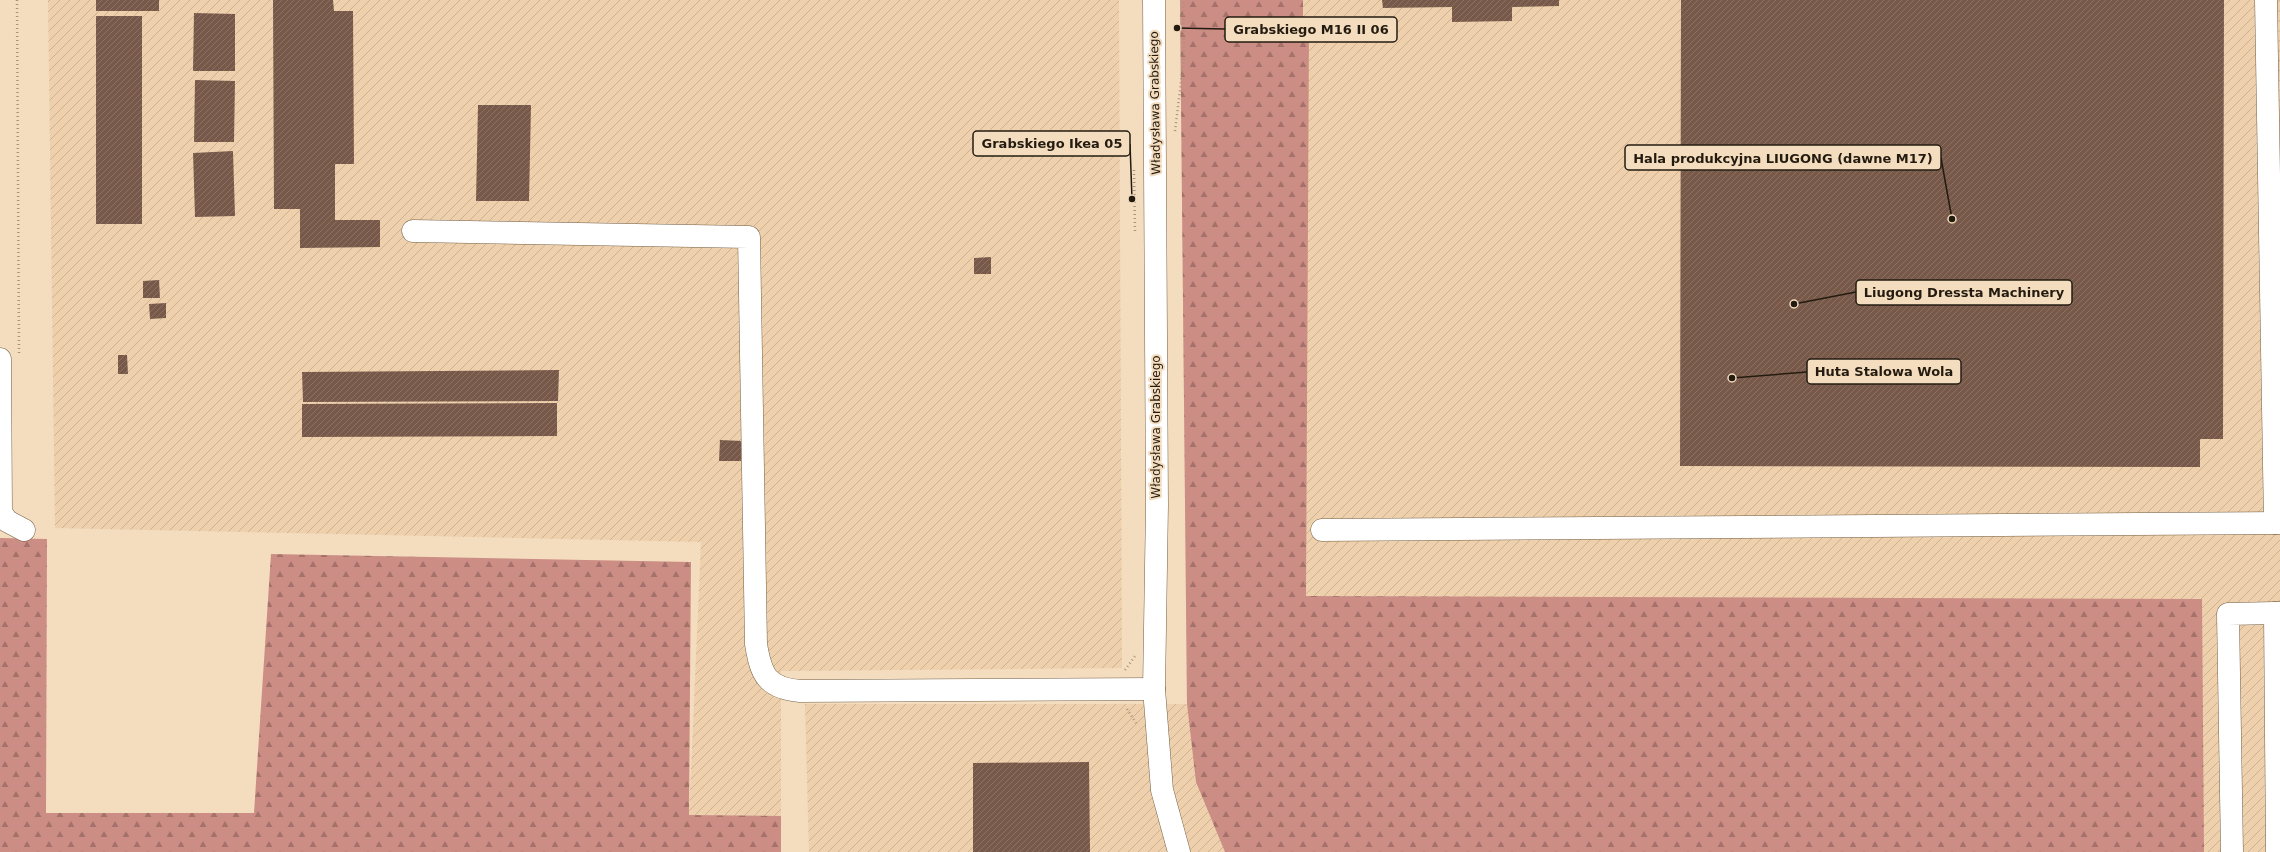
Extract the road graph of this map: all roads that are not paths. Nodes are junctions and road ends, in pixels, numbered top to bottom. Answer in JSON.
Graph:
{"nodes":[{"id":1,"x":1154,"y":0,"type":"edge"},
{"id":2,"x":2266,"y":0,"type":"edge"},
{"id":3,"x":413,"y":231,"type":"dead end"},
{"id":4,"x":10,"y":361,"type":"edge"},
{"id":5,"x":2277,"y":523,"type":"edge"},
{"id":6,"x":24,"y":530,"type":"dead end"},
{"id":7,"x":1322,"y":530,"type":"dead end"},
{"id":8,"x":2277,"y":613,"type":"edge"},
{"id":9,"x":1154,"y":690,"type":"junction"},
{"id":10,"x":1179,"y":852,"type":"edge"},
{"id":11,"x":2232,"y":852,"type":"edge"},
{"id":12,"x":2277,"y":852,"type":"edge"}],
"edges":[{"from":1,"to":9,"type":"street","name":"Władysława Grabskiego"},
{"from":2,"to":5,"type":"street"},
{"from":3,"to":9,"type":"street"},
{"from":4,"to":6,"type":"street"},
{"from":5,"to":7,"type":"street"},
{"from":8,"to":11,"type":"street"},
{"from":8,"to":12,"type":"street"},
{"from":9,"to":10,"type":"street","name":"Władysława Grabskiego"}]}
